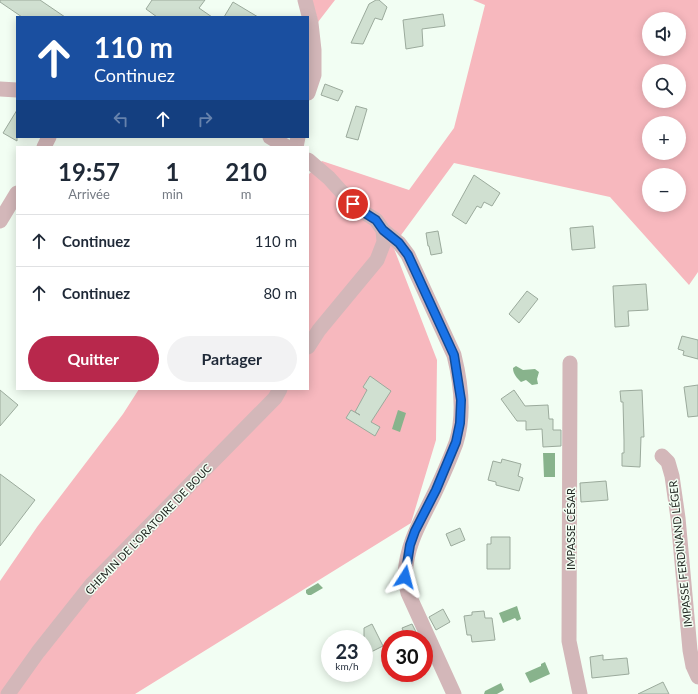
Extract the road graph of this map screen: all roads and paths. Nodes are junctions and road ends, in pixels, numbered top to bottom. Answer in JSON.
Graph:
{"nodes":[{"id":1,"x":305,"y":0,"type":"edge"},
{"id":2,"x":0,"y":89,"type":"edge"},
{"id":3,"x":309,"y":89,"type":"edge"},
{"id":4,"x":16,"y":90,"type":"edge"},
{"id":5,"x":272,"y":138,"type":"edge"},
{"id":6,"x":285,"y":146,"type":"edge"},
{"id":7,"x":309,"y":161,"type":"edge"},
{"id":8,"x":16,"y":194,"type":"edge"},
{"id":9,"x":0,"y":221,"type":"edge"},
{"id":10,"x":383,"y":230,"type":"junction"},
{"id":11,"x":309,"y":345,"type":"edge"},
{"id":12,"x":570,"y":363,"type":"dead end"},
{"id":13,"x":279,"y":390,"type":"edge"},
{"id":14,"x":662,"y":456,"type":"dead end"},
{"id":15,"x":698,"y":677,"type":"edge"},
{"id":16,"x":8,"y":694,"type":"edge"},
{"id":17,"x":454,"y":694,"type":"edge"},
{"id":18,"x":580,"y":694,"type":"edge"}],
"edges":[{"from":1,"to":3,"type":"street"},
{"from":2,"to":4,"type":"street"},
{"from":5,"to":6,"type":"street"},
{"from":7,"to":10,"type":"street"},
{"from":8,"to":9,"type":"street"},
{"from":10,"to":11,"type":"street"},
{"from":10,"to":17,"type":"street"},
{"from":12,"to":18,"type":"street","name":"IMPASSE CÉSAR"},
{"from":13,"to":16,"type":"street","name":"CHEMIN DE L'ORATOIRE DE BOUC"},
{"from":14,"to":15,"type":"street","name":"IMPASSE FERDINAND LÉGER"}]}
